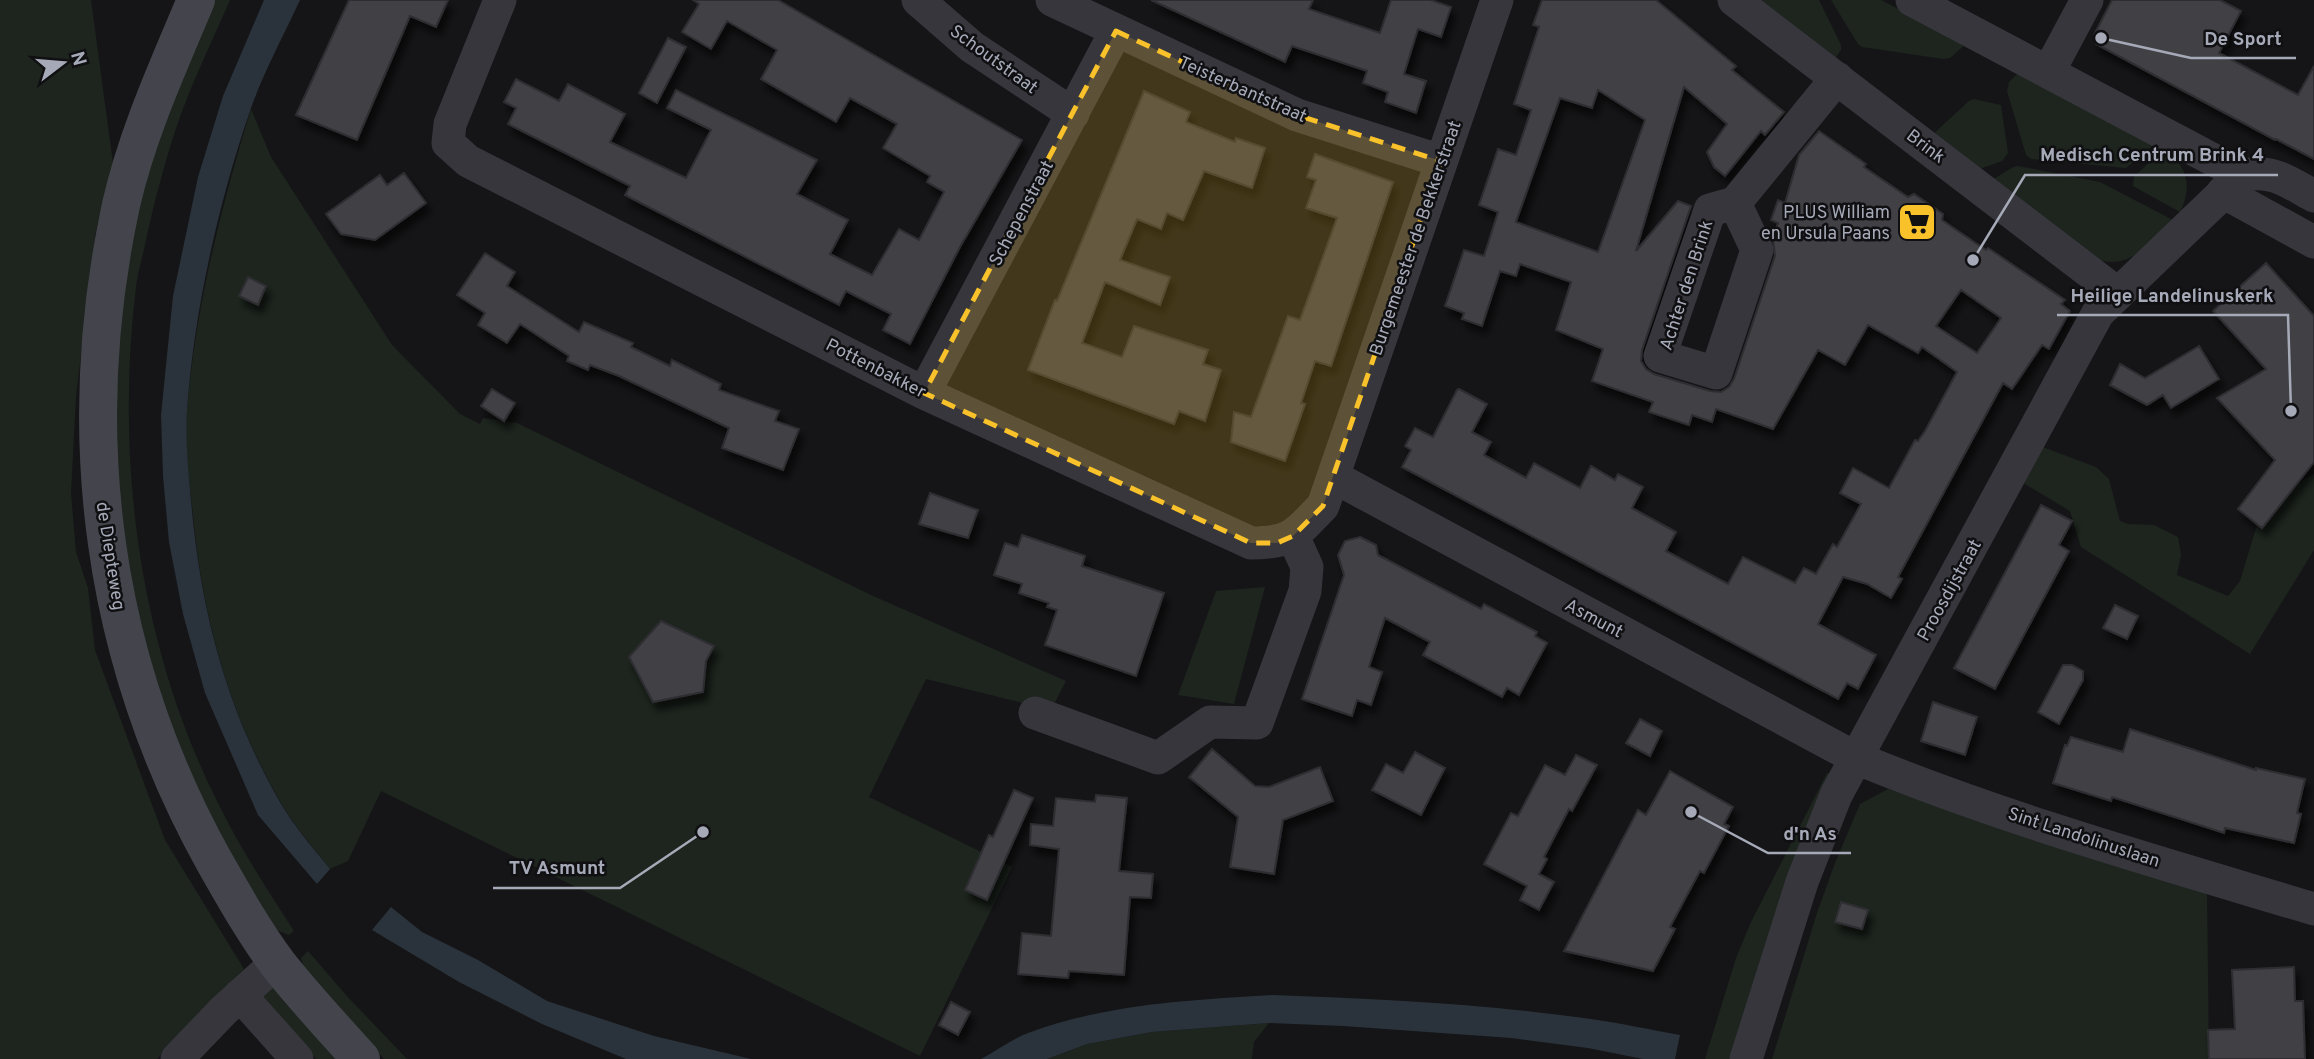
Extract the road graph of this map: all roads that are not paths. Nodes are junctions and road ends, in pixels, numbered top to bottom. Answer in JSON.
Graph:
{"nodes":[{"id":1,"x":196,"y":0,"type":"edge"},
{"id":2,"x":500,"y":0,"type":"edge"},
{"id":3,"x":918,"y":0,"type":"edge"},
{"id":4,"x":1052,"y":0,"type":"edge"},
{"id":5,"x":1497,"y":0,"type":"edge"},
{"id":6,"x":1734,"y":0,"type":"edge"},
{"id":7,"x":1912,"y":0,"type":"edge"},
{"id":8,"x":2087,"y":0,"type":"edge"},
{"id":9,"x":1116,"y":31,"type":"junction"},
{"id":10,"x":2049,"y":71,"type":"junction"},
{"id":11,"x":1837,"y":78,"type":"junction"},
{"id":12,"x":1073,"y":114,"type":"junction"},
{"id":13,"x":1441,"y":161,"type":"junction"},
{"id":14,"x":2232,"y":183,"type":"junction"},
{"id":15,"x":2314,"y":196,"type":"edge"},
{"id":16,"x":1735,"y":203,"type":"junction"},
{"id":17,"x":2314,"y":242,"type":"edge"},
{"id":18,"x":2117,"y":293,"type":"junction"},
{"id":19,"x":925,"y":393,"type":"junction"},
{"id":20,"x":1334,"y":477,"type":"junction"},
{"id":21,"x":1293,"y":536,"type":"junction"},
{"id":22,"x":1035,"y":713,"type":"dead end"},
{"id":23,"x":1856,"y":758,"type":"junction"},
{"id":24,"x":2314,"y":909,"type":"edge"},
{"id":25,"x":277,"y":962,"type":"junction"},
{"id":26,"x":240,"y":995,"type":"junction"},
{"id":27,"x":177,"y":1059,"type":"edge"},
{"id":28,"x":297,"y":1059,"type":"edge"},
{"id":29,"x":361,"y":1059,"type":"edge"},
{"id":30,"x":1746,"y":1059,"type":"edge"}],
"edges":[{"from":1,"to":25,"type":"street","name":"de Diepteweg"},
{"from":2,"to":19,"type":"street","name":"Pottenbakker"},
{"from":3,"to":12,"type":"street","name":"Schoutstraat"},
{"from":4,"to":9,"type":"street","name":"Teisterbantstraat"},
{"from":5,"to":13,"type":"street","name":"Burgemeester de Bekkerstraat"},
{"from":6,"to":11,"type":"street","name":"Brink"},
{"from":7,"to":10,"type":"street"},
{"from":8,"to":10,"type":"street"},
{"from":9,"to":12,"type":"street","name":"Schepenstraat"},
{"from":9,"to":13,"type":"street","name":"Teisterbantstraat"},
{"from":10,"to":14,"type":"street"},
{"from":11,"to":16,"type":"street","name":"Achter den Brink"},
{"from":11,"to":18,"type":"street","name":"Brink"},
{"from":12,"to":19,"type":"street","name":"Schepenstraat"},
{"from":13,"to":20,"type":"street","name":"Burgemeester de Bekkerstraat"},
{"from":14,"to":15,"type":"street"},
{"from":14,"to":17,"type":"street"},
{"from":14,"to":18,"type":"street","name":"Proosdijstraat"},
{"from":16,"to":16,"type":"street","name":"Achter den Brink"},
{"from":18,"to":23,"type":"street","name":"Proosdijstraat"},
{"from":19,"to":21,"type":"street","name":"Pottenbakker"},
{"from":20,"to":21,"type":"street"},
{"from":20,"to":23,"type":"street","name":"Asmunt"},
{"from":21,"to":22,"type":"street"},
{"from":23,"to":24,"type":"street","name":"Sint Landolinuslaan"},
{"from":23,"to":30,"type":"street","name":"Proosdijstraat"},
{"from":25,"to":26,"type":"street"},
{"from":25,"to":29,"type":"street","name":"de Diepteweg"},
{"from":26,"to":27,"type":"street"},
{"from":26,"to":28,"type":"street"}]}
